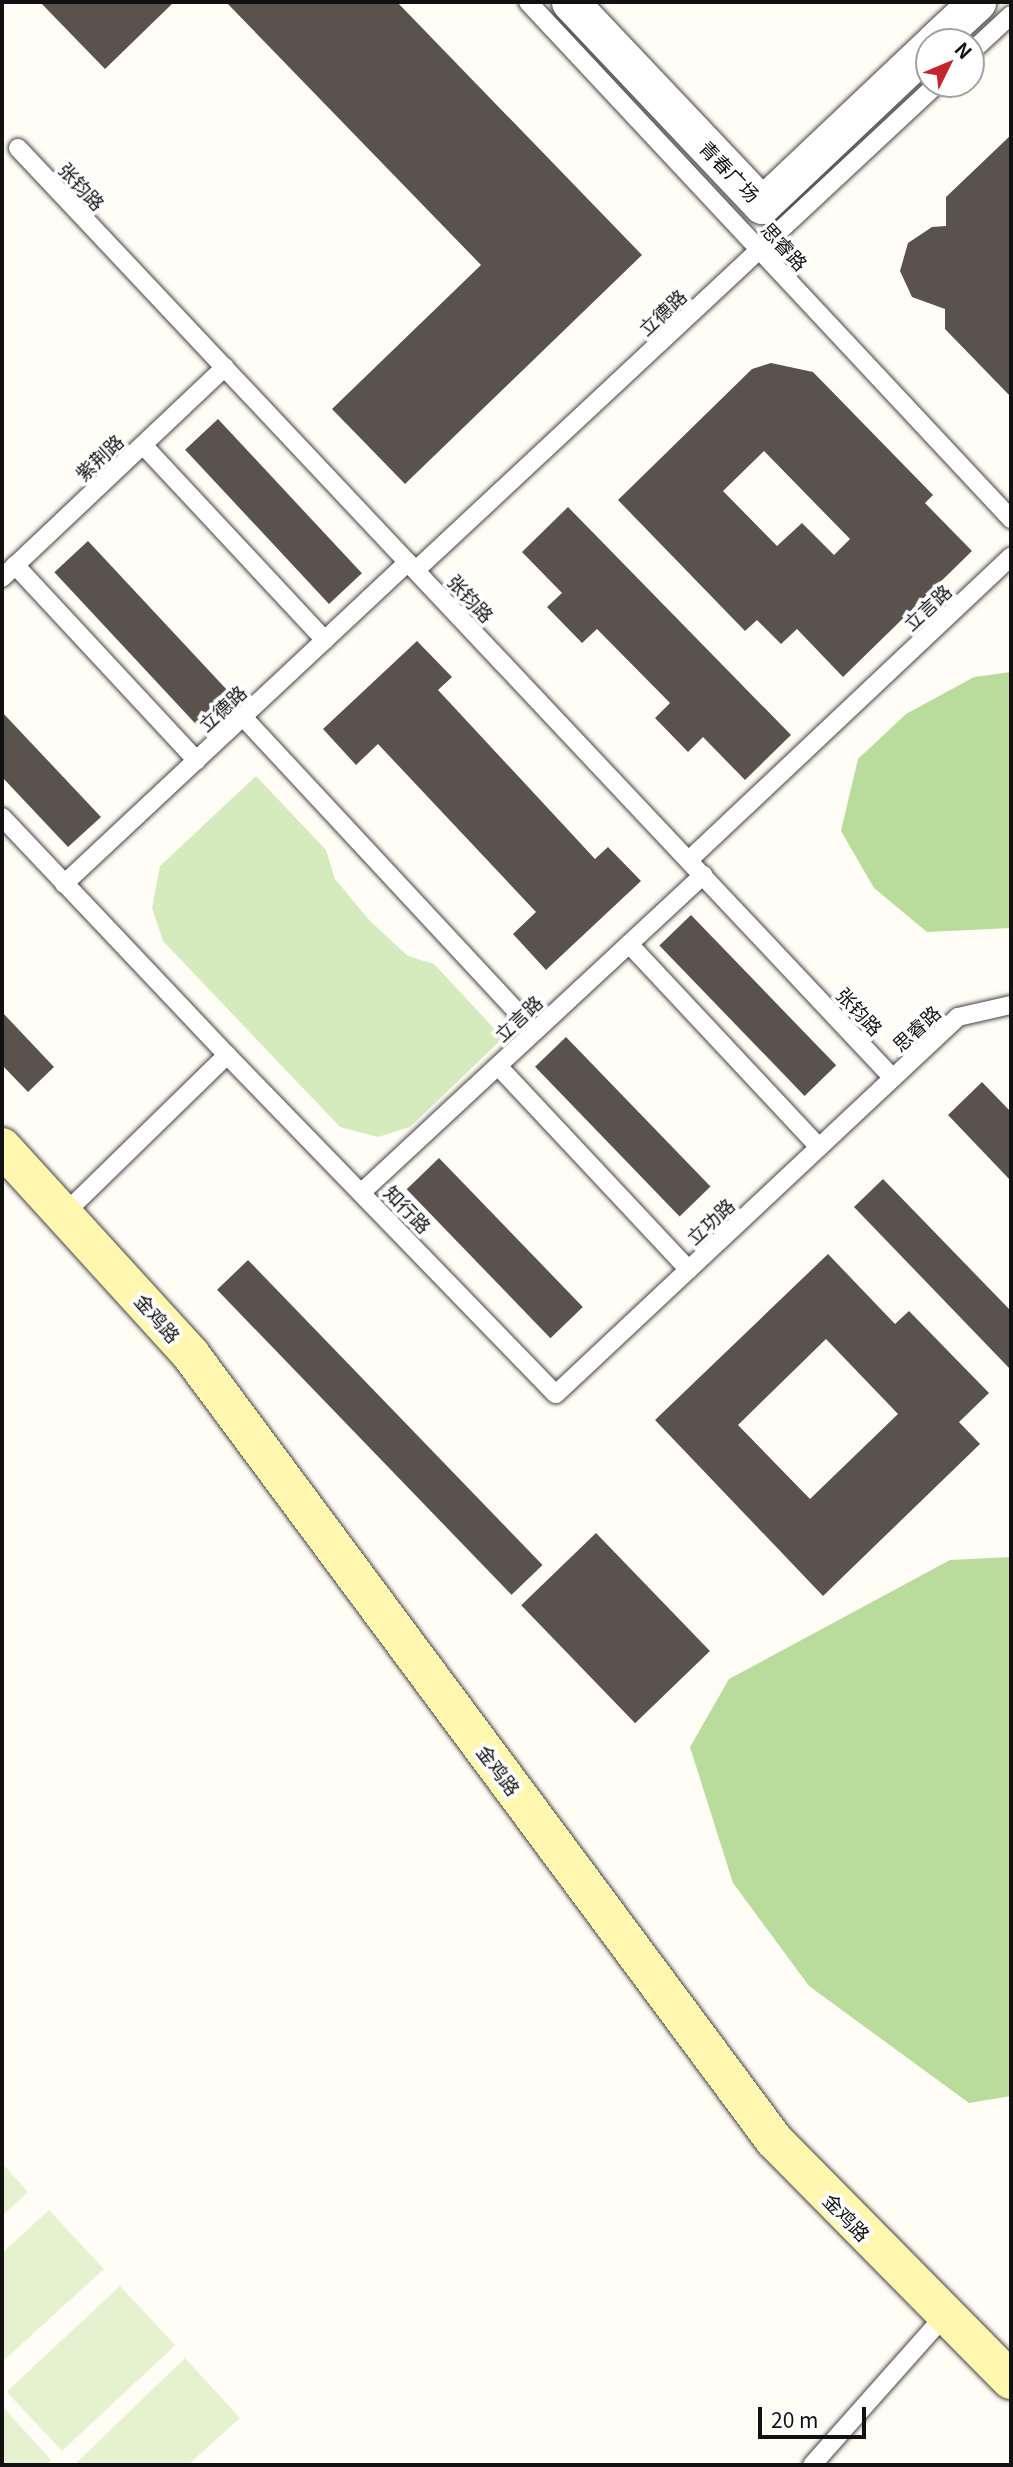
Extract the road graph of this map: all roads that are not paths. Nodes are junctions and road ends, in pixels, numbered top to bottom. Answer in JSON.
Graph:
{"nodes":[{"id":1,"x":528,"y":2,"type":"edge"},
{"id":2,"x":570,"y":2,"type":"edge"},
{"id":3,"x":1001,"y":17,"type":"edge"},
{"id":4,"x":972,"y":28,"type":"edge"},
{"id":5,"x":985,"y":36,"type":"edge"},
{"id":6,"x":915,"y":60,"type":"edge"},
{"id":7,"x":922,"y":98,"type":"edge"},
{"id":8,"x":18,"y":148,"type":"dead end"},
{"id":9,"x":760,"y":249,"type":"junction"},
{"id":10,"x":225,"y":367,"type":"junction"},
{"id":11,"x":143,"y":444,"type":"junction"},
{"id":12,"x":1011,"y":519,"type":"edge"},
{"id":13,"x":1011,"y":557,"type":"edge"},
{"id":14,"x":412,"y":566,"type":"junction"},
{"id":15,"x":8,"y":572,"type":"edge"},
{"id":16,"x":325,"y":640,"type":"junction"},
{"id":17,"x":243,"y":718,"type":"junction"},
{"id":18,"x":197,"y":761,"type":"junction"},
{"id":19,"x":2,"y":817,"type":"edge"},
{"id":20,"x":689,"y":860,"type":"junction"},
{"id":21,"x":703,"y":875,"type":"junction"},
{"id":22,"x":65,"y":884,"type":"junction"},
{"id":23,"x":629,"y":944,"type":"junction"},
{"id":24,"x":1011,"y":1005,"type":"edge"},
{"id":25,"x":535,"y":1031,"type":"junction"},
{"id":26,"x":227,"y":1055,"type":"junction"},
{"id":27,"x":498,"y":1066,"type":"junction"},
{"id":28,"x":893,"y":1078,"type":"junction"},
{"id":29,"x":2,"y":1147,"type":"edge"},
{"id":30,"x":819,"y":1147,"type":"junction"},
{"id":31,"x":362,"y":1192,"type":"junction"},
{"id":32,"x":65,"y":1213,"type":"junction"},
{"id":33,"x":689,"y":1270,"type":"junction"},
{"id":34,"x":556,"y":1394,"type":"joint"},
{"id":35,"x":944,"y":2315,"type":"junction"},
{"id":36,"x":1011,"y":2380,"type":"edge"},
{"id":37,"x":812,"y":2465,"type":"edge"}],
"edges":[{"from":1,"to":9,"type":"lane","name":"思睿路"},
{"from":2,"to":6,"type":"street","name":"青春广场"},
{"from":3,"to":4,"type":"street"},
{"from":3,"to":5,"type":"lane"},
{"from":7,"to":9,"type":"lane","name":"立德路"},
{"from":8,"to":10,"type":"lane","name":"张钧路"},
{"from":9,"to":12,"type":"lane","name":"思睿路"},
{"from":9,"to":14,"type":"lane","name":"立德路"},
{"from":10,"to":11,"type":"lane","name":"紫荆路"},
{"from":10,"to":14,"type":"lane","name":"张钧路"},
{"from":11,"to":15,"type":"lane","name":"紫荆路"},
{"from":11,"to":16,"type":"lane"},
{"from":13,"to":20,"type":"lane","name":"立言路"},
{"from":14,"to":16,"type":"lane","name":"立德路"},
{"from":14,"to":20,"type":"lane","name":"张钧路"},
{"from":15,"to":18,"type":"lane"},
{"from":16,"to":17,"type":"lane","name":"立德路"},
{"from":17,"to":18,"type":"lane","name":"立德路"},
{"from":17,"to":25,"type":"lane"},
{"from":18,"to":22,"type":"lane","name":"立德路"},
{"from":19,"to":22,"type":"lane","name":"知行路"},
{"from":20,"to":21,"type":"lane","name":"张钧路"},
{"from":21,"to":23,"type":"lane","name":"立言路"},
{"from":21,"to":28,"type":"lane","name":"张钧路"},
{"from":22,"to":26,"type":"lane","name":"知行路"},
{"from":23,"to":25,"type":"lane","name":"立言路"},
{"from":23,"to":30,"type":"lane"},
{"from":24,"to":28,"type":"lane","name":"思睿路"},
{"from":25,"to":27,"type":"lane","name":"立言路"},
{"from":26,"to":31,"type":"lane","name":"知行路"},
{"from":26,"to":32,"type":"lane"},
{"from":27,"to":31,"type":"lane","name":"立言路"},
{"from":27,"to":33,"type":"lane"},
{"from":28,"to":30,"type":"lane","name":"立功路"},
{"from":29,"to":32,"type":"main road","name":"金鸡路"},
{"from":30,"to":33,"type":"lane","name":"立功路"},
{"from":31,"to":34,"type":"lane","name":"知行路"},
{"from":32,"to":35,"type":"main road","name":"金鸡路"},
{"from":33,"to":34,"type":"lane","name":"立功路"},
{"from":35,"to":36,"type":"main road","name":"金鸡路"},
{"from":35,"to":37,"type":"lane"}]}
